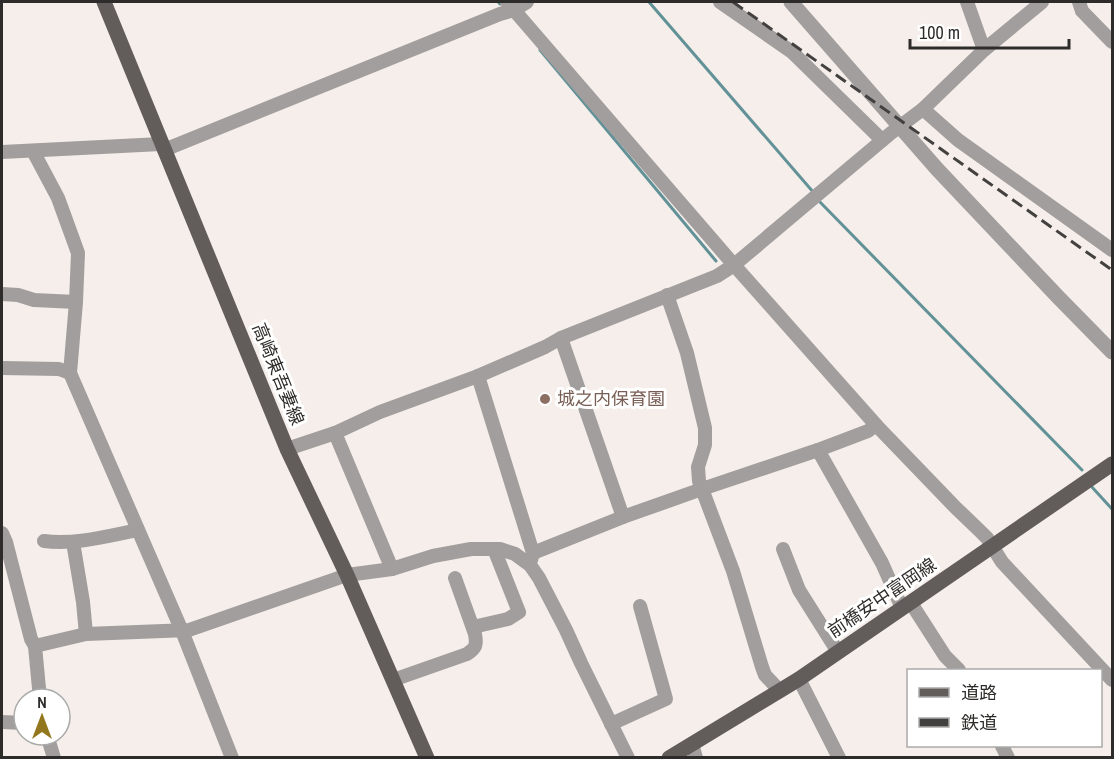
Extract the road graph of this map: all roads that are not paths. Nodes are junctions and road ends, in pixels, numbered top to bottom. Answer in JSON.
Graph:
{"nodes":[{"id":1,"x":104,"y":2,"type":"edge"},
{"id":2,"x":528,"y":2,"type":"edge"},
{"id":3,"x":720,"y":2,"type":"edge"},
{"id":4,"x":791,"y":2,"type":"edge"},
{"id":5,"x":968,"y":2,"type":"edge"},
{"id":6,"x":1042,"y":2,"type":"edge"},
{"id":7,"x":1079,"y":2,"type":"edge"},
{"id":8,"x":511,"y":6,"type":"edge"},
{"id":9,"x":1113,"y":42,"type":"edge"},
{"id":10,"x":984,"y":50,"type":"junction"},
{"id":11,"x":923,"y":109,"type":"junction"},
{"id":12,"x":899,"y":127,"type":"junction"},
{"id":13,"x":882,"y":140,"type":"junction"},
{"id":14,"x":163,"y":147,"type":"junction"},
{"id":15,"x":33,"y":151,"type":"junction"},
{"id":16,"x":2,"y":152,"type":"edge"},
{"id":17,"x":1113,"y":250,"type":"edge"},
{"id":18,"x":734,"y":265,"type":"junction"},
{"id":19,"x":2,"y":294,"type":"edge"},
{"id":20,"x":667,"y":296,"type":"junction"},
{"id":21,"x":76,"y":302,"type":"junction"},
{"id":22,"x":561,"y":338,"type":"junction"},
{"id":23,"x":1113,"y":352,"type":"edge"},
{"id":24,"x":2,"y":368,"type":"edge"},
{"id":25,"x":70,"y":373,"type":"junction"},
{"id":26,"x":478,"y":376,"type":"junction"},
{"id":27,"x":876,"y":425,"type":"junction"},
{"id":28,"x":335,"y":433,"type":"junction"},
{"id":29,"x":287,"y":449,"type":"junction"},
{"id":30,"x":818,"y":450,"type":"junction"},
{"id":31,"x":1113,"y":464,"type":"edge"},
{"id":32,"x":702,"y":489,"type":"junction"},
{"id":33,"x":623,"y":517,"type":"junction"},
{"id":34,"x":138,"y":530,"type":"junction"},
{"id":35,"x":2,"y":533,"type":"edge"},
{"id":36,"x":44,"y":541,"type":"dead end"},
{"id":37,"x":73,"y":542,"type":"junction"},
{"id":38,"x":991,"y":547,"type":"junction"},
{"id":39,"x":494,"y":549,"type":"junction"},
{"id":40,"x":783,"y":549,"type":"dead end"},
{"id":41,"x":531,"y":559,"type":"junction"},
{"id":42,"x":392,"y":569,"type":"junction"},
{"id":43,"x":347,"y":576,"type":"junction"},
{"id":44,"x":455,"y":579,"type":"dead end"},
{"id":45,"x":640,"y":606,"type":"dead end"},
{"id":46,"x":906,"y":606,"type":"junction"},
{"id":47,"x":473,"y":627,"type":"junction"},
{"id":48,"x":182,"y":631,"type":"junction"},
{"id":49,"x":86,"y":634,"type":"junction"},
{"id":50,"x":35,"y":646,"type":"junction"},
{"id":51,"x":838,"y":652,"type":"junction"},
{"id":52,"x":958,"y":669,"type":"edge"},
{"id":53,"x":799,"y":679,"type":"junction"},
{"id":54,"x":393,"y":680,"type":"junction"},
{"id":55,"x":1113,"y":680,"type":"edge"},
{"id":56,"x":39,"y":687,"type":"edge"},
{"id":57,"x":780,"y":691,"type":"junction"},
{"id":58,"x":611,"y":724,"type":"junction"},
{"id":59,"x":694,"y":751,"type":"edge"},
{"id":60,"x":232,"y":758,"type":"edge"},
{"id":61,"x":427,"y":758,"type":"edge"},
{"id":62,"x":628,"y":758,"type":"edge"},
{"id":63,"x":669,"y":758,"type":"edge"},
{"id":64,"x":839,"y":758,"type":"edge"}],
"edges":[{"from":1,"to":14,"type":"main road","name":"高崎東吾妻線"},
{"from":2,"to":8,"type":"street"},
{"from":3,"to":13,"type":"street"},
{"from":4,"to":12,"type":"street"},
{"from":5,"to":10,"type":"street"},
{"from":6,"to":10,"type":"street"},
{"from":7,"to":9,"type":"street"},
{"from":8,"to":14,"type":"street"},
{"from":8,"to":18,"type":"street"},
{"from":10,"to":11,"type":"street"},
{"from":11,"to":12,"type":"street"},
{"from":11,"to":17,"type":"street"},
{"from":12,"to":13,"type":"street"},
{"from":12,"to":23,"type":"street"},
{"from":13,"to":18,"type":"street"},
{"from":14,"to":15,"type":"street"},
{"from":14,"to":29,"type":"main road","name":"高崎東吾妻線"},
{"from":15,"to":16,"type":"street"},
{"from":15,"to":21,"type":"street"},
{"from":18,"to":20,"type":"street"},
{"from":18,"to":27,"type":"street"},
{"from":19,"to":21,"type":"street"},
{"from":20,"to":22,"type":"street"},
{"from":20,"to":32,"type":"street"},
{"from":21,"to":25,"type":"street"},
{"from":22,"to":26,"type":"street"},
{"from":22,"to":33,"type":"street"},
{"from":24,"to":25,"type":"street"},
{"from":25,"to":34,"type":"street"},
{"from":26,"to":28,"type":"street"},
{"from":26,"to":41,"type":"street"},
{"from":27,"to":30,"type":"street"},
{"from":27,"to":38,"type":"street"},
{"from":28,"to":29,"type":"street"},
{"from":28,"to":42,"type":"street"},
{"from":29,"to":43,"type":"main road","name":"高崎東吾妻線"},
{"from":30,"to":32,"type":"street"},
{"from":30,"to":46,"type":"street"},
{"from":31,"to":38,"type":"main road","name":"前橋安中富岡線"},
{"from":32,"to":33,"type":"street"},
{"from":32,"to":57,"type":"street"},
{"from":33,"to":41,"type":"street"},
{"from":34,"to":37,"type":"street"},
{"from":34,"to":48,"type":"street"},
{"from":35,"to":50,"type":"street"},
{"from":36,"to":37,"type":"street"},
{"from":37,"to":49,"type":"street"},
{"from":38,"to":46,"type":"main road","name":"前橋安中富岡線"},
{"from":38,"to":55,"type":"street"},
{"from":39,"to":41,"type":"street"},
{"from":39,"to":42,"type":"street"},
{"from":39,"to":47,"type":"street"},
{"from":40,"to":51,"type":"street"},
{"from":41,"to":58,"type":"street"},
{"from":42,"to":43,"type":"street"},
{"from":43,"to":48,"type":"street"},
{"from":43,"to":54,"type":"main road","name":"高崎東吾妻線"},
{"from":44,"to":47,"type":"street"},
{"from":45,"to":58,"type":"street"},
{"from":46,"to":51,"type":"main road","name":"前橋安中富岡線"},
{"from":46,"to":52,"type":"street"},
{"from":47,"to":54,"type":"street"},
{"from":48,"to":49,"type":"street"},
{"from":48,"to":60,"type":"street"},
{"from":49,"to":50,"type":"street"},
{"from":50,"to":56,"type":"street"},
{"from":51,"to":53,"type":"main road","name":"前橋安中富岡線"},
{"from":53,"to":57,"type":"main road","name":"前橋安中富岡線"},
{"from":53,"to":64,"type":"street"},
{"from":54,"to":61,"type":"main road","name":"高崎東吾妻線"},
{"from":57,"to":59,"type":"main road","name":"前橋安中富岡線"},
{"from":58,"to":62,"type":"street"},
{"from":59,"to":63,"type":"main road","name":"前橋安中富岡線"}]}
